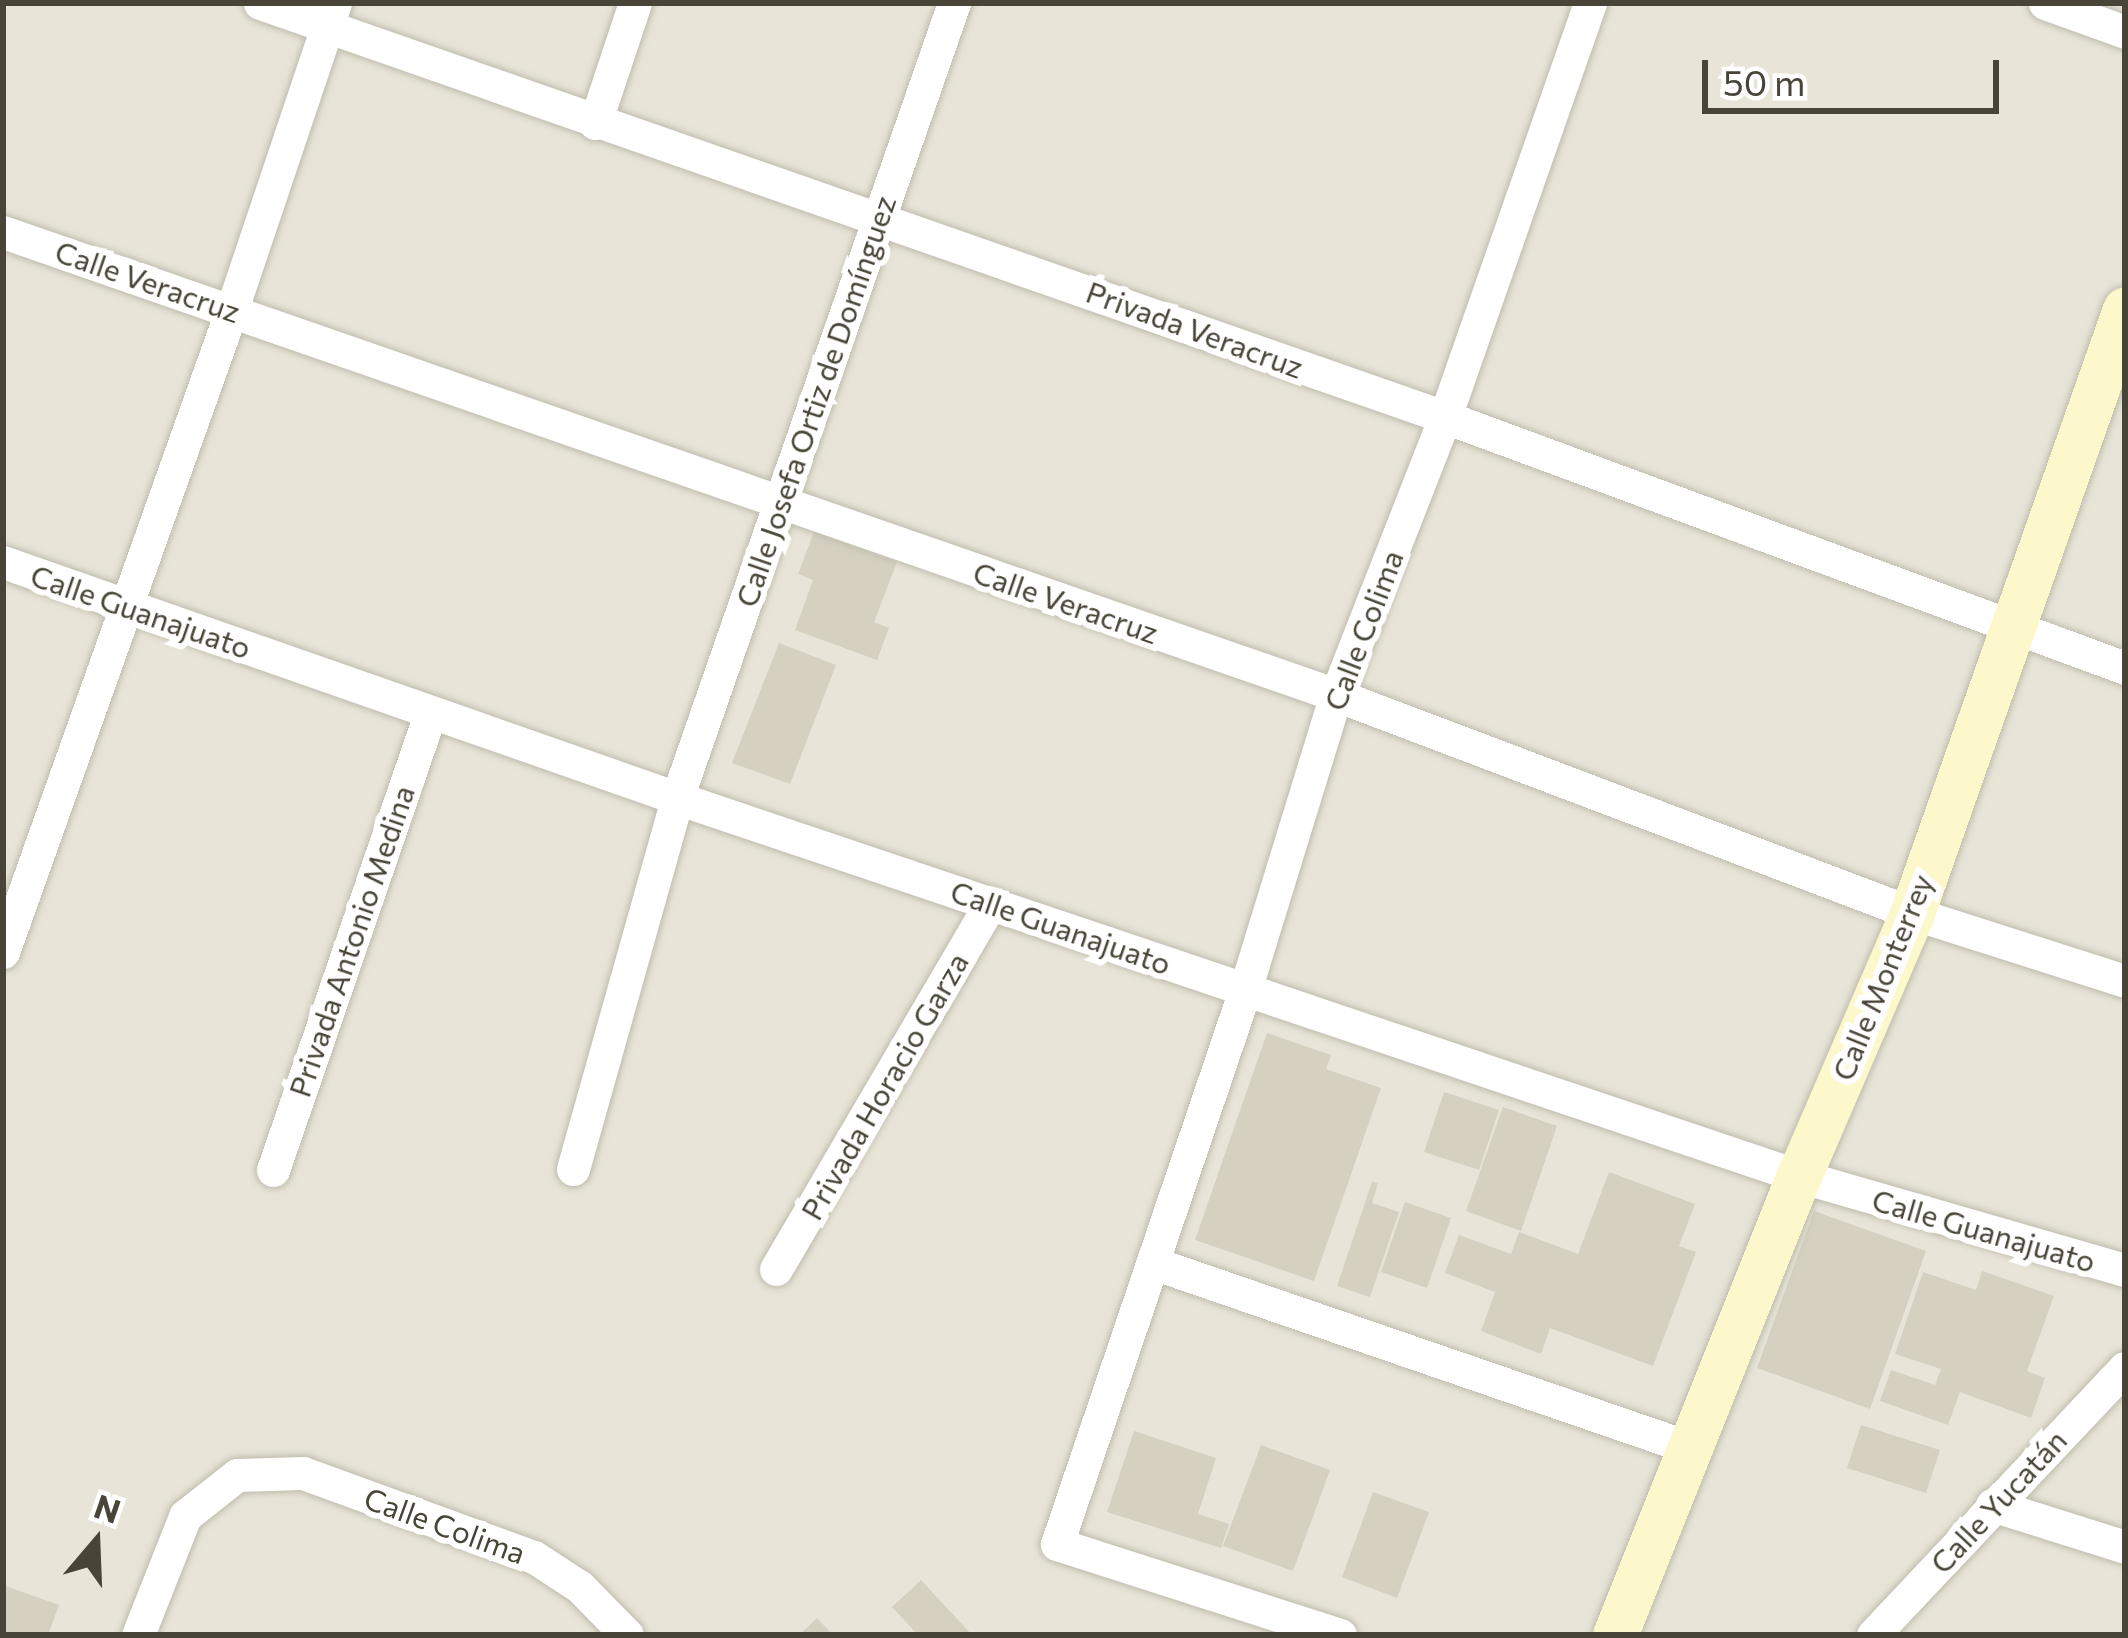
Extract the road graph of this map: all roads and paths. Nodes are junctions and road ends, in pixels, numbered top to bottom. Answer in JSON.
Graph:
{"nodes":[{"id":1,"x":260,"y":3,"type":"edge"},
{"id":2,"x":635,"y":3,"type":"edge"},
{"id":3,"x":954,"y":3,"type":"edge"},
{"id":4,"x":1590,"y":3,"type":"edge"},
{"id":5,"x":2045,"y":3,"type":"edge"},
{"id":6,"x":331,"y":15,"type":"edge"},
{"id":7,"x":2125,"y":32,"type":"edge"},
{"id":8,"x":595,"y":123,"type":"junction"},
{"id":9,"x":879,"y":217,"type":"junction"},
{"id":10,"x":3,"y":232,"type":"edge"},
{"id":11,"x":232,"y":309,"type":"junction"},
{"id":12,"x":2125,"y":309,"type":"edge"},
{"id":13,"x":1445,"y":417,"type":"junction"},
{"id":14,"x":780,"y":502,"type":"junction"},
{"id":15,"x":3,"y":562,"type":"edge"},
{"id":16,"x":124,"y":604,"type":"junction"},
{"id":17,"x":2012,"y":630,"type":"junction"},
{"id":18,"x":2125,"y":668,"type":"edge"},
{"id":19,"x":1336,"y":695,"type":"junction"},
{"id":20,"x":430,"y":712,"type":"junction"},
{"id":21,"x":676,"y":798,"type":"junction"},
{"id":22,"x":991,"y":903,"type":"junction"},
{"id":23,"x":1912,"y":913,"type":"junction"},
{"id":24,"x":3,"y":952,"type":"edge"},
{"id":25,"x":2125,"y":981,"type":"edge"},
{"id":26,"x":1246,"y":990,"type":"junction"},
{"id":27,"x":573,"y":1169,"type":"dead end"},
{"id":28,"x":272,"y":1170,"type":"dead end"},
{"id":29,"x":1799,"y":1176,"type":"junction"},
{"id":30,"x":1153,"y":1263,"type":"junction"},
{"id":31,"x":776,"y":1269,"type":"dead end"},
{"id":32,"x":2125,"y":1270,"type":"edge"},
{"id":33,"x":2125,"y":1368,"type":"edge"},
{"id":34,"x":1688,"y":1447,"type":"junction"},
{"id":35,"x":1992,"y":1505,"type":"junction"},
{"id":36,"x":2125,"y":1547,"type":"edge"},
{"id":37,"x":138,"y":1635,"type":"edge"},
{"id":38,"x":627,"y":1635,"type":"edge"},
{"id":39,"x":1340,"y":1635,"type":"edge"},
{"id":40,"x":1615,"y":1635,"type":"edge"},
{"id":41,"x":1873,"y":1635,"type":"edge"}],
"edges":[{"from":1,"to":6,"type":"street","name":"Privada Veracruz"},
{"from":2,"to":8,"type":"street"},
{"from":3,"to":9,"type":"street","name":"Calle Josefa Ortiz de Domínguez"},
{"from":4,"to":13,"type":"street","name":"Calle Colima"},
{"from":5,"to":7,"type":"street"},
{"from":6,"to":8,"type":"street","name":"Privada Veracruz"},
{"from":6,"to":11,"type":"street"},
{"from":8,"to":9,"type":"street","name":"Privada Veracruz"},
{"from":9,"to":13,"type":"street","name":"Privada Veracruz"},
{"from":9,"to":14,"type":"street","name":"Calle Josefa Ortiz de Domínguez"},
{"from":10,"to":11,"type":"street","name":"Calle Veracruz"},
{"from":11,"to":14,"type":"street","name":"Calle Veracruz"},
{"from":11,"to":16,"type":"street"},
{"from":12,"to":17,"type":"street","name":"Calle Monterrey"},
{"from":13,"to":17,"type":"street","name":"Privada Veracruz"},
{"from":13,"to":19,"type":"street","name":"Calle Colima"},
{"from":14,"to":19,"type":"street","name":"Calle Veracruz"},
{"from":14,"to":21,"type":"street","name":"Calle Josefa Ortiz de Domínguez"},
{"from":15,"to":16,"type":"street","name":"Calle Guanajuato"},
{"from":16,"to":20,"type":"street","name":"Calle Guanajuato"},
{"from":16,"to":24,"type":"street"},
{"from":17,"to":18,"type":"street","name":"Privada Veracruz"},
{"from":17,"to":23,"type":"street","name":"Calle Monterrey"},
{"from":19,"to":23,"type":"street","name":"Calle Veracruz"},
{"from":19,"to":26,"type":"street","name":"Calle Colima"},
{"from":20,"to":21,"type":"street","name":"Calle Guanajuato"},
{"from":20,"to":28,"type":"street","name":"Privada Antonio Medina"},
{"from":21,"to":22,"type":"street","name":"Calle Guanajuato"},
{"from":21,"to":27,"type":"street","name":"Calle Josefa Ortiz de Domínguez"},
{"from":22,"to":26,"type":"street","name":"Calle Guanajuato"},
{"from":22,"to":31,"type":"street","name":"Privada Horacio Garza"},
{"from":23,"to":25,"type":"street","name":"Calle Veracruz"},
{"from":23,"to":29,"type":"street","name":"Calle Monterrey"},
{"from":26,"to":29,"type":"street","name":"Calle Guanajuato"},
{"from":26,"to":30,"type":"street","name":"Calle Colima"},
{"from":29,"to":32,"type":"street","name":"Calle Guanajuato"},
{"from":29,"to":34,"type":"street","name":"Calle Monterrey"},
{"from":30,"to":34,"type":"street"},
{"from":30,"to":39,"type":"street","name":"Calle Colima"},
{"from":33,"to":35,"type":"street","name":"Calle Yucatán"},
{"from":34,"to":40,"type":"street","name":"Calle Monterrey"},
{"from":35,"to":36,"type":"street"},
{"from":35,"to":41,"type":"street","name":"Calle Yucatán"},
{"from":37,"to":38,"type":"street","name":"Calle Colima"}]}
